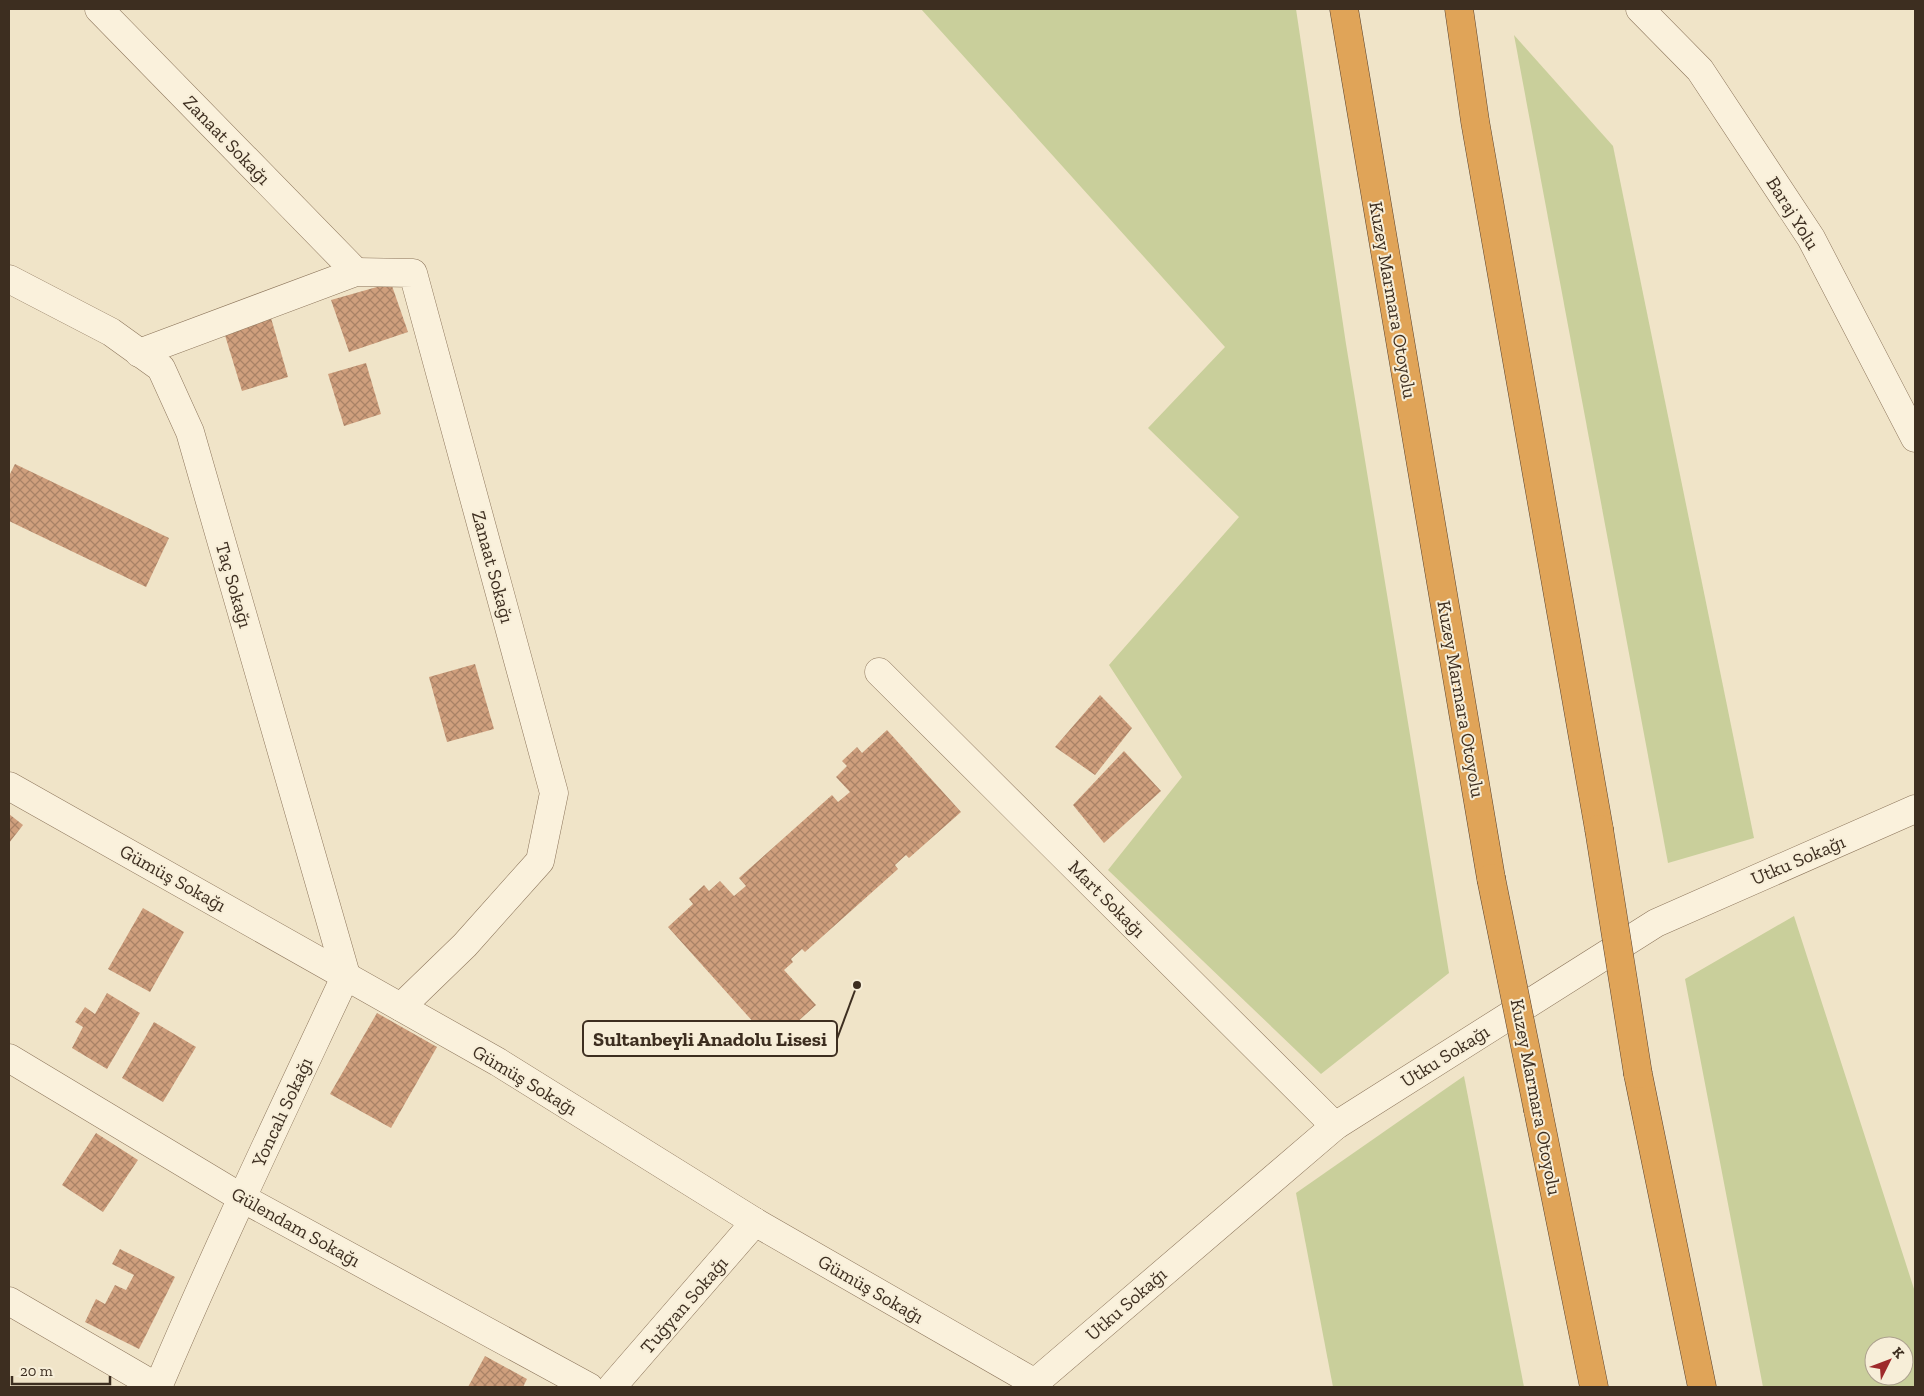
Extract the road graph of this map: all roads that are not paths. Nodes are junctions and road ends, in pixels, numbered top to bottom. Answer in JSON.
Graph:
{"nodes":[{"id":1,"x":99,"y":9,"type":"edge"},
{"id":2,"x":1344,"y":9,"type":"edge"},
{"id":3,"x":1459,"y":9,"type":"edge"},
{"id":4,"x":1640,"y":9,"type":"edge"},
{"id":5,"x":356,"y":272,"type":"junction"},
{"id":6,"x":9,"y":279,"type":"edge"},
{"id":7,"x":139,"y":353,"type":"junction"},
{"id":8,"x":1915,"y":438,"type":"edge"},
{"id":9,"x":879,"y":672,"type":"dead end"},
{"id":10,"x":9,"y":786,"type":"edge"},
{"id":11,"x":1915,"y":809,"type":"edge"},
{"id":12,"x":346,"y":975,"type":"junction"},
{"id":13,"x":400,"y":1007,"type":"junction"},
{"id":14,"x":9,"y":1058,"type":"edge"},
{"id":15,"x":1335,"y":1126,"type":"junction"},
{"id":16,"x":242,"y":1198,"type":"junction"},
{"id":17,"x":755,"y":1222,"type":"junction"},
{"id":18,"x":9,"y":1301,"type":"edge"},
{"id":19,"x":1032,"y":1385,"type":"edge"},
{"id":20,"x":158,"y":1387,"type":"edge"},
{"id":21,"x":589,"y":1387,"type":"edge"},
{"id":22,"x":612,"y":1387,"type":"edge"},
{"id":23,"x":1594,"y":1387,"type":"edge"},
{"id":24,"x":1702,"y":1387,"type":"edge"}],
"edges":[{"from":1,"to":5,"type":"street","name":"Zanaat Sokağı"},
{"from":2,"to":23,"type":"highway","name":"Kuzey Marmara Otoyolu","bridge":true},
{"from":3,"to":24,"type":"highway","bridge":true},
{"from":4,"to":8,"type":"street","name":"Baraj Yolu"},
{"from":5,"to":7,"type":"street"},
{"from":5,"to":13,"type":"street","name":"Zanaat Sokağı"},
{"from":6,"to":7,"type":"street","name":"Taç Sokağı"},
{"from":7,"to":12,"type":"street","name":"Taç Sokağı"},
{"from":9,"to":15,"type":"street","name":"Mart Sokağı"},
{"from":10,"to":12,"type":"street","name":"Gümüş Sokağı"},
{"from":11,"to":15,"type":"street","name":"Utku Sokağı"},
{"from":12,"to":13,"type":"street","name":"Gümüş Sokağı"},
{"from":12,"to":16,"type":"street","name":"Yoncalı Sokağı"},
{"from":13,"to":17,"type":"street","name":"Gümüş Sokağı"},
{"from":14,"to":16,"type":"street","name":"Gülendam Sokağı"},
{"from":15,"to":19,"type":"street","name":"Utku Sokağı"},
{"from":16,"to":20,"type":"street","name":"Yoncalı Sokağı"},
{"from":16,"to":21,"type":"street","name":"Gülendam Sokağı"},
{"from":17,"to":19,"type":"street","name":"Gümüş Sokağı"},
{"from":17,"to":22,"type":"street","name":"Tuğyan Sokağı"},
{"from":18,"to":20,"type":"street"}]}
